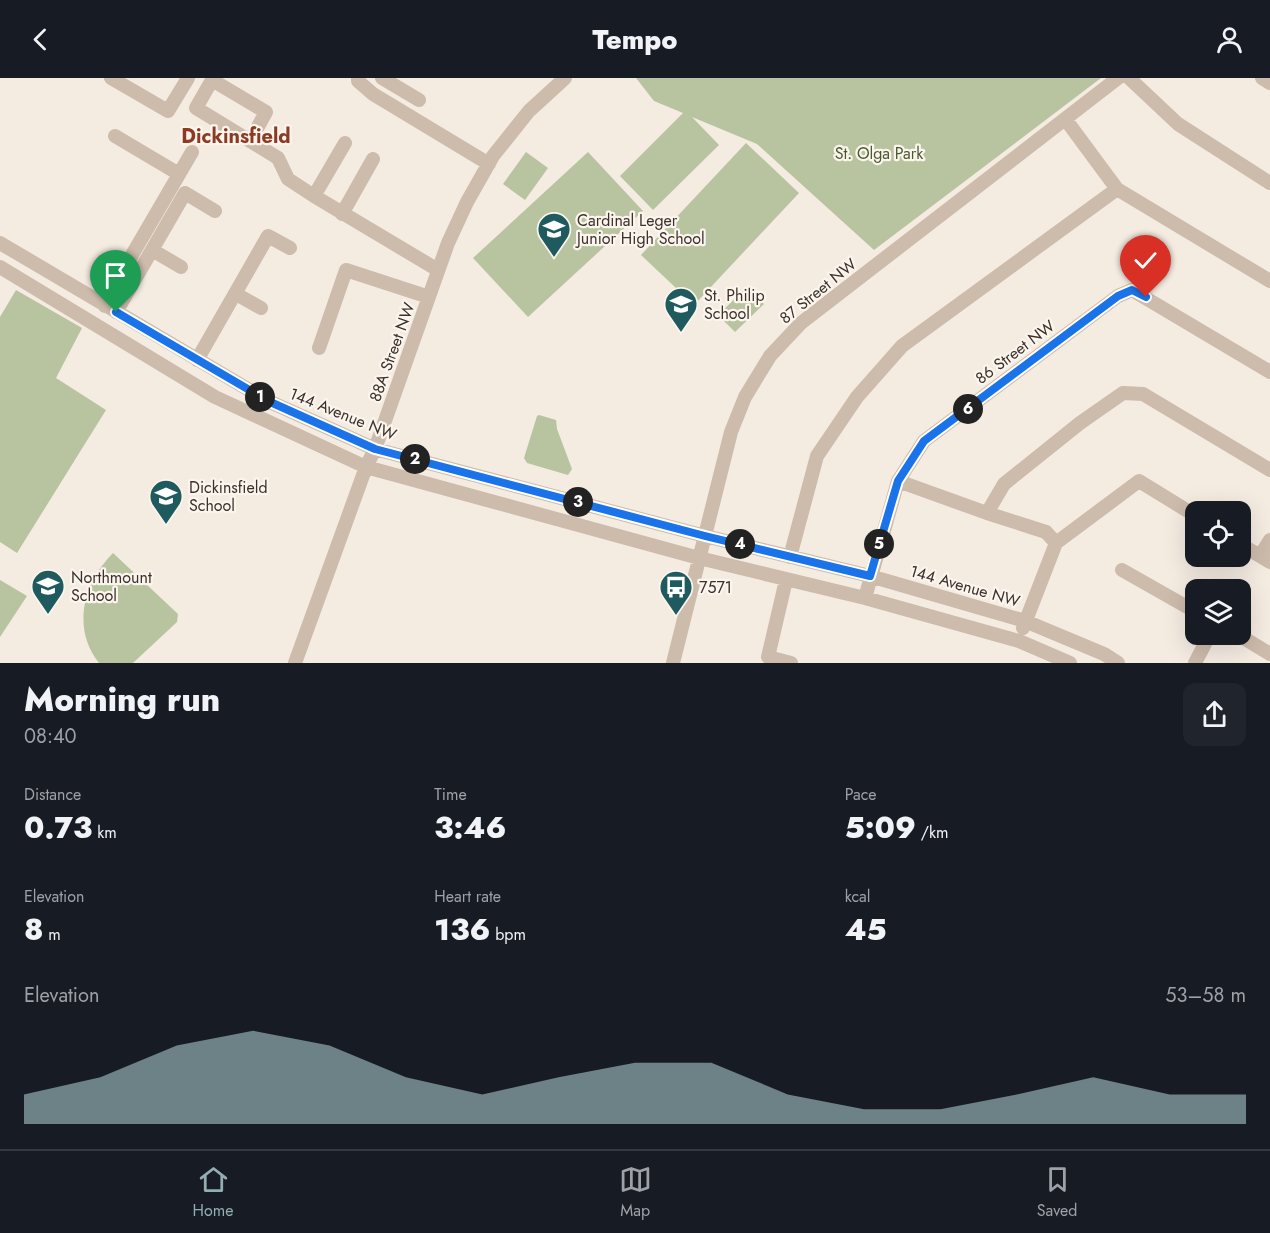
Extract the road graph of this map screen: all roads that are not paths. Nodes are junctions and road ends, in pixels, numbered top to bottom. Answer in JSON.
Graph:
{"nodes":[{"id":1,"x":112,"y":78,"type":"edge"},
{"id":2,"x":188,"y":78,"type":"edge"},
{"id":3,"x":358,"y":78,"type":"edge"},
{"id":4,"x":382,"y":78,"type":"edge"},
{"id":5,"x":1118,"y":78,"type":"edge"},
{"id":6,"x":1129,"y":78,"type":"edge"},
{"id":7,"x":1263,"y":78,"type":"edge"},
{"id":8,"x":563,"y":79,"type":"edge"},
{"id":9,"x":1270,"y":83,"type":"edge"},
{"id":10,"x":419,"y":100,"type":"dead end"},
{"id":11,"x":1066,"y":120,"type":"junction"},
{"id":12,"x":115,"y":136,"type":"dead end"},
{"id":13,"x":250,"y":141,"type":"junction"},
{"id":14,"x":345,"y":143,"type":"dead end"},
{"id":15,"x":192,"y":152,"type":"dead end"},
{"id":16,"x":373,"y":159,"type":"dead end"},
{"id":17,"x":489,"y":164,"type":"junction"},
{"id":18,"x":179,"y":174,"type":"junction"},
{"id":19,"x":1270,"y":183,"type":"edge"},
{"id":20,"x":1117,"y":189,"type":"junction"},
{"id":21,"x":314,"y":196,"type":"junction"},
{"id":22,"x":215,"y":211,"type":"dead end"},
{"id":23,"x":342,"y":214,"type":"junction"},
{"id":24,"x":0,"y":243,"type":"edge"},
{"id":25,"x":290,"y":248,"type":"dead end"},
{"id":26,"x":152,"y":250,"type":"junction"},
{"id":27,"x":181,"y":267,"type":"dead end"},
{"id":28,"x":0,"y":268,"type":"edge"},
{"id":29,"x":438,"y":270,"type":"junction"},
{"id":30,"x":1270,"y":281,"type":"edge"},
{"id":31,"x":236,"y":294,"type":"junction"},
{"id":32,"x":429,"y":297,"type":"junction"},
{"id":33,"x":261,"y":308,"type":"dead end"},
{"id":34,"x":110,"y":309,"type":"junction"},
{"id":35,"x":319,"y":348,"type":"dead end"},
{"id":36,"x":198,"y":360,"type":"junction"},
{"id":37,"x":1270,"y":372,"type":"edge"},
{"id":38,"x":375,"y":449,"type":"junction"},
{"id":39,"x":366,"y":467,"type":"junction"},
{"id":40,"x":1270,"y":470,"type":"edge"},
{"id":41,"x":898,"y":481,"type":"junction"},
{"id":42,"x":1185,"y":509,"type":"edge"},
{"id":43,"x":987,"y":513,"type":"junction"},
{"id":44,"x":705,"y":536,"type":"junction"},
{"id":45,"x":1270,"y":540,"type":"edge"},
{"id":46,"x":1056,"y":543,"type":"junction"},
{"id":47,"x":1251,"y":551,"type":"edge"},
{"id":48,"x":790,"y":557,"type":"junction"},
{"id":49,"x":699,"y":558,"type":"junction"},
{"id":50,"x":1265,"y":559,"type":"edge"},
{"id":51,"x":1122,"y":570,"type":"dead end"},
{"id":52,"x":870,"y":576,"type":"junction"},
{"id":53,"x":786,"y":579,"type":"junction"},
{"id":54,"x":865,"y":598,"type":"junction"},
{"id":55,"x":1185,"y":606,"type":"edge"},
{"id":56,"x":1025,"y":621,"type":"junction"},
{"id":57,"x":1019,"y":641,"type":"junction"},
{"id":58,"x":1251,"y":642,"type":"edge"},
{"id":59,"x":1204,"y":645,"type":"edge"},
{"id":60,"x":1270,"y":654,"type":"edge"},
{"id":61,"x":767,"y":660,"type":"edge"},
{"id":62,"x":295,"y":663,"type":"edge"},
{"id":63,"x":673,"y":663,"type":"edge"},
{"id":64,"x":791,"y":663,"type":"edge"},
{"id":65,"x":1070,"y":663,"type":"edge"},
{"id":66,"x":1118,"y":663,"type":"edge"},
{"id":67,"x":1195,"y":663,"type":"edge"}],
"edges":[{"from":1,"to":2,"type":"street"},
{"from":3,"to":17,"type":"street"},
{"from":4,"to":10,"type":"street"},
{"from":5,"to":11,"type":"street","name":"87 Street NW"},
{"from":6,"to":19,"type":"street"},
{"from":7,"to":9,"type":"street"},
{"from":8,"to":17,"type":"street","name":"88A Street NW"},
{"from":11,"to":20,"type":"street"},
{"from":11,"to":44,"type":"street","name":"87 Street NW"},
{"from":12,"to":18,"type":"street"},
{"from":13,"to":13,"type":"street"},
{"from":13,"to":21,"type":"street"},
{"from":14,"to":21,"type":"street"},
{"from":15,"to":18,"type":"street"},
{"from":16,"to":23,"type":"street"},
{"from":17,"to":29,"type":"street","name":"88A Street NW"},
{"from":18,"to":34,"type":"street"},
{"from":20,"to":30,"type":"street"},
{"from":20,"to":48,"type":"street"},
{"from":21,"to":23,"type":"street"},
{"from":22,"to":26,"type":"street"},
{"from":23,"to":29,"type":"street"},
{"from":24,"to":34,"type":"street","name":"144 Avenue NW"},
{"from":25,"to":31,"type":"street"},
{"from":26,"to":27,"type":"street"},
{"from":26,"to":34,"type":"street"},
{"from":28,"to":39,"type":"street"},
{"from":29,"to":32,"type":"street","name":"88A Street NW"},
{"from":31,"to":33,"type":"street"},
{"from":31,"to":36,"type":"street"},
{"from":32,"to":35,"type":"street"},
{"from":32,"to":38,"type":"street","name":"88A Street NW"},
{"from":34,"to":36,"type":"street","name":"144 Avenue NW"},
{"from":36,"to":38,"type":"street","name":"144 Avenue NW"},
{"from":37,"to":41,"type":"street","name":"86 Street NW"},
{"from":38,"to":39,"type":"street","name":"88A Street NW"},
{"from":38,"to":44,"type":"street","name":"144 Avenue NW"},
{"from":39,"to":49,"type":"street"},
{"from":39,"to":62,"type":"street","name":"88A Street NW"},
{"from":40,"to":43,"type":"street"},
{"from":41,"to":43,"type":"street"},
{"from":41,"to":52,"type":"street","name":"86 Street NW"},
{"from":42,"to":46,"type":"street"},
{"from":43,"to":46,"type":"street"},
{"from":44,"to":48,"type":"street","name":"144 Avenue NW"},
{"from":44,"to":49,"type":"street","name":"87 Street NW"},
{"from":45,"to":50,"type":"street"},
{"from":46,"to":56,"type":"street"},
{"from":47,"to":50,"type":"street"},
{"from":48,"to":52,"type":"street","name":"144 Avenue NW"},
{"from":49,"to":53,"type":"street"},
{"from":49,"to":63,"type":"street","name":"87 Street NW"},
{"from":51,"to":55,"type":"street"},
{"from":52,"to":54,"type":"street","name":"86 Street NW"},
{"from":52,"to":56,"type":"street","name":"144 Avenue NW"},
{"from":53,"to":54,"type":"street"},
{"from":53,"to":61,"type":"street"},
{"from":54,"to":57,"type":"street"},
{"from":56,"to":57,"type":"street"},
{"from":56,"to":66,"type":"street","name":"144 Avenue NW"},
{"from":57,"to":65,"type":"street"},
{"from":58,"to":60,"type":"street"},
{"from":59,"to":67,"type":"street"},
{"from":61,"to":64,"type":"street"}]}
